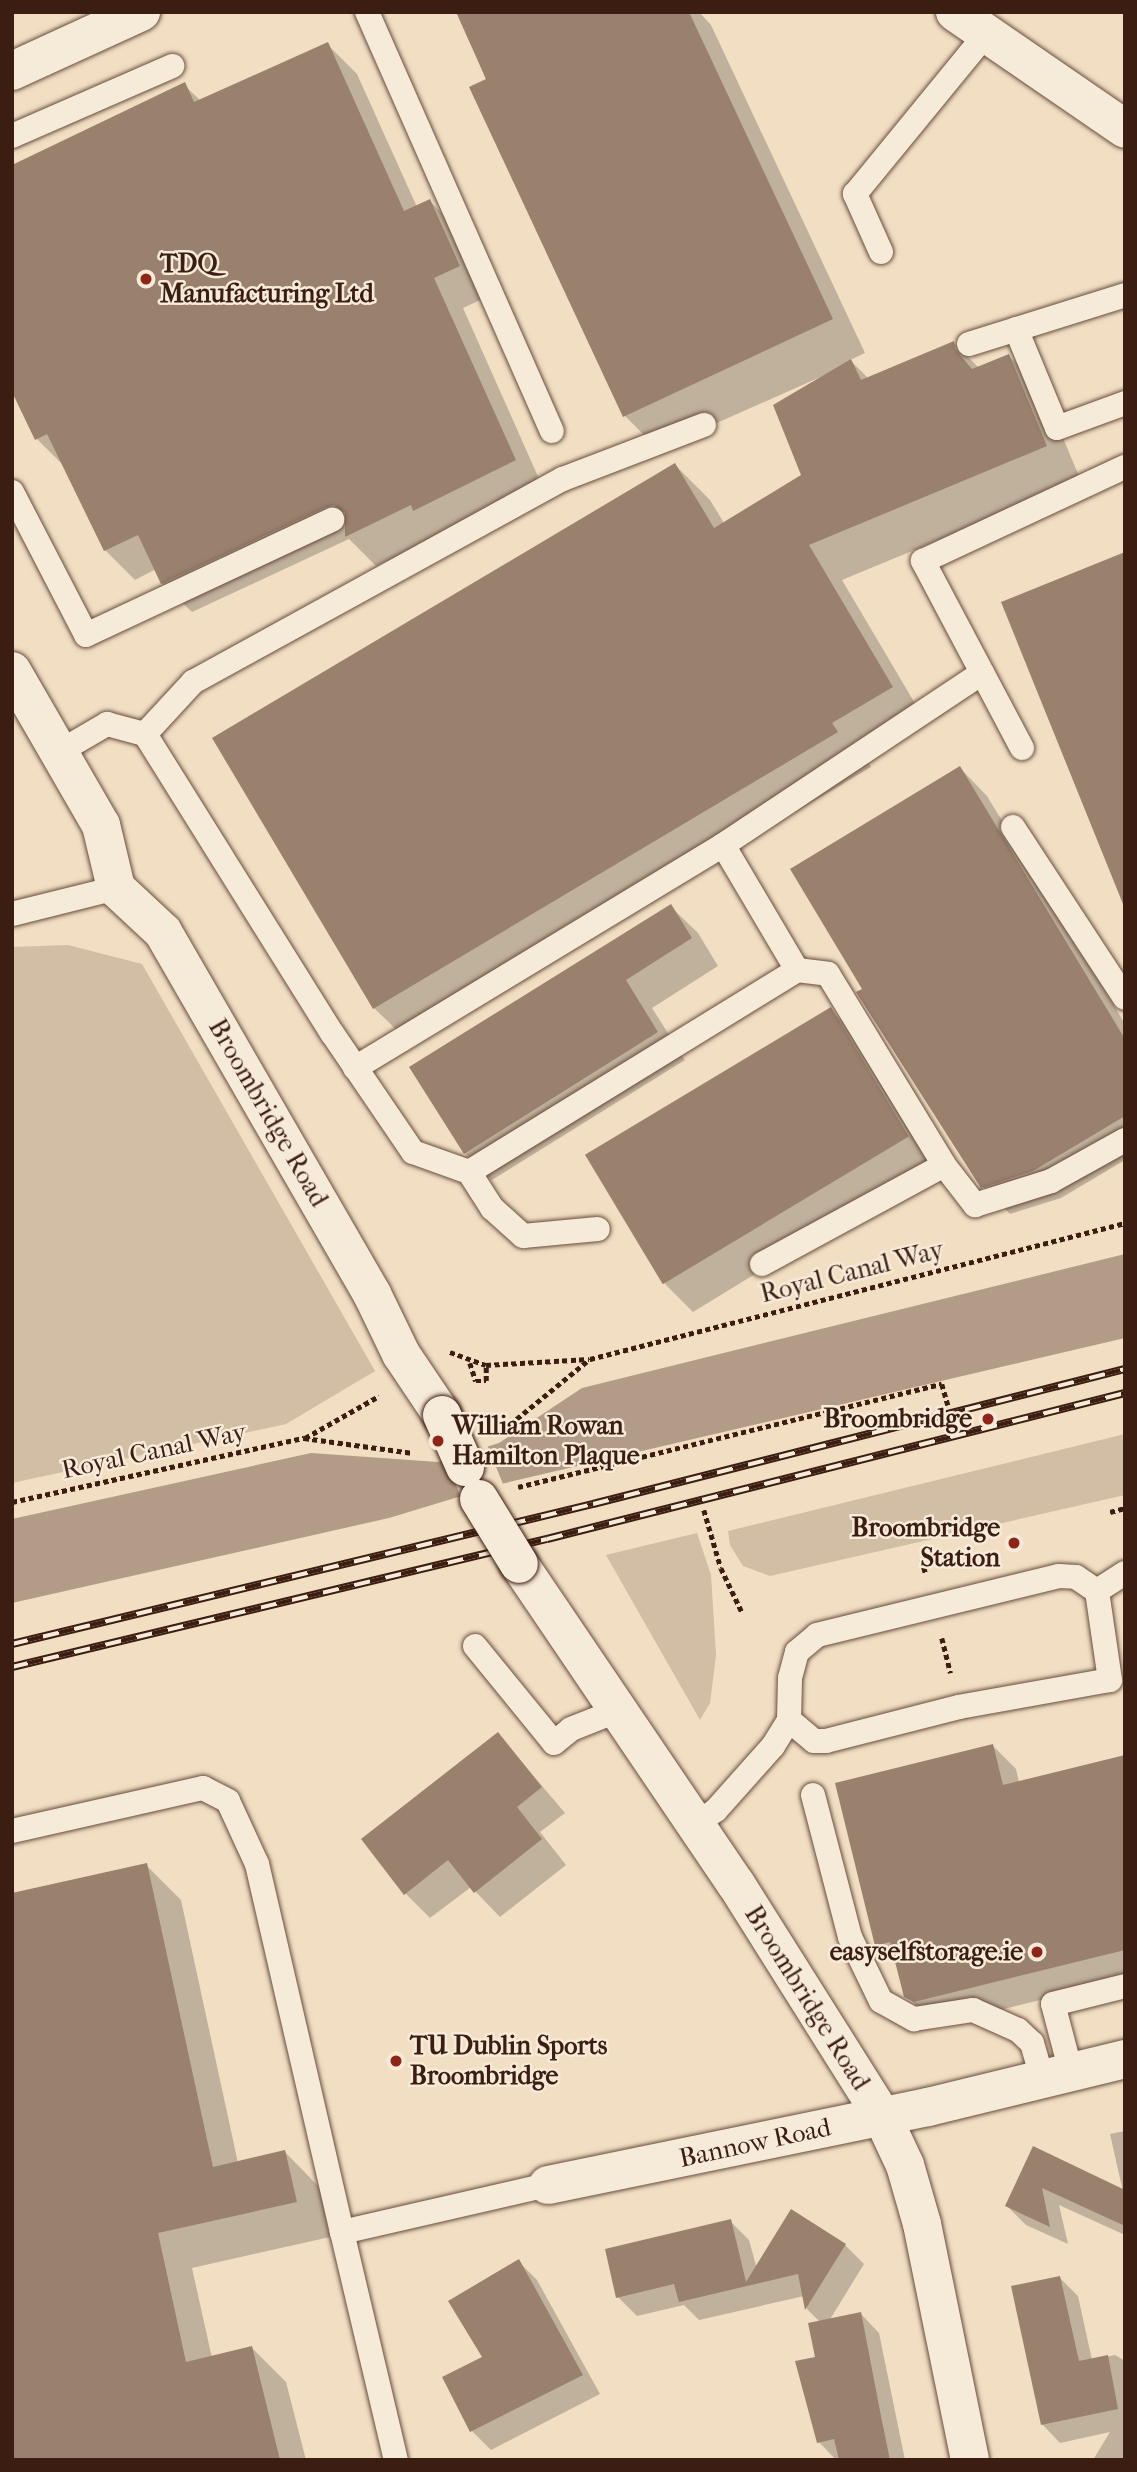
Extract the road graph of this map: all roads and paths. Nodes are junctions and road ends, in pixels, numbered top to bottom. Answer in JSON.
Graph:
{"nodes":[{"id":1,"x":141,"y":12,"type":"edge"},
{"id":2,"x":367,"y":12,"type":"edge"},
{"id":3,"x":955,"y":12,"type":"edge"},
{"id":4,"x":986,"y":34,"type":"junction"},
{"id":5,"x":172,"y":66,"type":"dead end"},
{"id":6,"x":12,"y":71,"type":"edge"},
{"id":7,"x":1125,"y":129,"type":"edge"},
{"id":8,"x":12,"y":136,"type":"edge"},
{"id":9,"x":881,"y":252,"type":"dead end"},
{"id":10,"x":1125,"y":295,"type":"edge"},
{"id":11,"x":1016,"y":329,"type":"junction"},
{"id":12,"x":969,"y":344,"type":"dead end"},
{"id":13,"x":1125,"y":403,"type":"edge"},
{"id":14,"x":704,"y":425,"type":"dead end"},
{"id":15,"x":551,"y":431,"type":"dead end"},
{"id":16,"x":1125,"y":467,"type":"edge"},
{"id":17,"x":12,"y":492,"type":"edge"},
{"id":18,"x":332,"y":520,"type":"dead end"},
{"id":19,"x":12,"y":671,"type":"edge"},
{"id":20,"x":982,"y":674,"type":"junction"},
{"id":21,"x":145,"y":734,"type":"junction"},
{"id":22,"x":1022,"y":748,"type":"dead end"},
{"id":23,"x":59,"y":752,"type":"junction"},
{"id":24,"x":1013,"y":827,"type":"dead end"},
{"id":25,"x":723,"y":845,"type":"junction"},
{"id":26,"x":116,"y":888,"type":"junction"},
{"id":27,"x":12,"y":914,"type":"edge"},
{"id":28,"x":797,"y":970,"type":"junction"},
{"id":29,"x":1125,"y":998,"type":"edge"},
{"id":30,"x":355,"y":1068,"type":"junction"},
{"id":31,"x":1125,"y":1140,"type":"edge"},
{"id":32,"x":944,"y":1166,"type":"junction"},
{"id":33,"x":469,"y":1172,"type":"junction"},
{"id":34,"x":1125,"y":1223,"type":"edge"},
{"id":35,"x":598,"y":1229,"type":"dead end"},
{"id":36,"x":762,"y":1264,"type":"dead end"},
{"id":37,"x":486,"y":1365,"type":"junction"},
{"id":38,"x":384,"y":1392,"type":"dead end"},
{"id":39,"x":947,"y":1405,"type":"dead end"},
{"id":40,"x":507,"y":1490,"type":"dead end"},
{"id":41,"x":12,"y":1502,"type":"edge"},
{"id":42,"x":1125,"y":1508,"type":"edge"},
{"id":43,"x":704,"y":1510,"type":"dead end"},
{"id":44,"x":1110,"y":1512,"type":"dead end"},
{"id":45,"x":922,"y":1559,"type":"dead end"},
{"id":46,"x":1125,"y":1573,"type":"edge"},
{"id":47,"x":1097,"y":1591,"type":"junction"},
{"id":48,"x":934,"y":1605,"type":"junction"},
{"id":49,"x":742,"y":1612,"type":"dead end"},
{"id":50,"x":475,"y":1646,"type":"dead end"},
{"id":51,"x":1117,"y":1678,"type":"edge"},
{"id":52,"x":959,"y":1707,"type":"junction"},
{"id":53,"x":619,"y":1710,"type":"junction"},
{"id":54,"x":789,"y":1720,"type":"junction"},
{"id":55,"x":814,"y":1795,"type":"dead end"},
{"id":56,"x":696,"y":1824,"type":"junction"},
{"id":57,"x":12,"y":1830,"type":"edge"},
{"id":58,"x":1125,"y":1986,"type":"edge"},
{"id":59,"x":1125,"y":2059,"type":"edge"},
{"id":60,"x":1057,"y":2075,"type":"junction"},
{"id":61,"x":882,"y":2116,"type":"junction"},
{"id":62,"x":548,"y":2185,"type":"joint"},
{"id":63,"x":342,"y":2232,"type":"junction"},
{"id":64,"x":396,"y":2460,"type":"edge"},
{"id":65,"x":970,"y":2460,"type":"edge"}],
"edges":[{"from":1,"to":6,"type":"street"},
{"from":2,"to":15,"type":"lane"},
{"from":3,"to":4,"type":"street"},
{"from":4,"to":7,"type":"street"},
{"from":4,"to":9,"type":"lane"},
{"from":5,"to":8,"type":"lane"},
{"from":10,"to":11,"type":"lane"},
{"from":11,"to":12,"type":"lane"},
{"from":11,"to":13,"type":"lane"},
{"from":14,"to":21,"type":"lane"},
{"from":16,"to":20,"type":"lane"},
{"from":17,"to":18,"type":"lane"},
{"from":19,"to":23,"type":"street"},
{"from":20,"to":22,"type":"lane"},
{"from":20,"to":25,"type":"lane"},
{"from":21,"to":23,"type":"lane"},
{"from":21,"to":30,"type":"lane"},
{"from":23,"to":26,"type":"street"},
{"from":24,"to":29,"type":"lane"},
{"from":25,"to":28,"type":"lane"},
{"from":25,"to":30,"type":"lane"},
{"from":26,"to":27,"type":"lane"},
{"from":26,"to":53,"type":"street","name":"Broombridge Road","bridge":true},
{"from":28,"to":32,"type":"lane"},
{"from":28,"to":33,"type":"lane"},
{"from":30,"to":33,"type":"lane"},
{"from":31,"to":32,"type":"lane"},
{"from":32,"to":36,"type":"lane"},
{"from":33,"to":35,"type":"lane"},
{"from":34,"to":37,"type":"path","name":"Royal Canal Way"},
{"from":37,"to":37,"type":"path"},
{"from":38,"to":41,"type":"path","name":"Royal Canal Way"},
{"from":39,"to":40,"type":"path"},
{"from":42,"to":44,"type":"path"},
{"from":43,"to":49,"type":"path"},
{"from":45,"to":48,"type":"path"},
{"from":46,"to":47,"type":"lane"},
{"from":47,"to":48,"type":"lane"},
{"from":47,"to":51,"type":"lane"},
{"from":48,"to":52,"type":"path"},
{"from":48,"to":54,"type":"lane"},
{"from":50,"to":53,"type":"lane"},
{"from":51,"to":52,"type":"lane"},
{"from":52,"to":54,"type":"lane"},
{"from":53,"to":56,"type":"street","name":"Broombridge Road"},
{"from":54,"to":56,"type":"lane"},
{"from":55,"to":60,"type":"lane"},
{"from":56,"to":61,"type":"street","name":"Broombridge Road"},
{"from":57,"to":63,"type":"lane"},
{"from":58,"to":60,"type":"lane"},
{"from":59,"to":60,"type":"street","name":"Bannow Road"},
{"from":60,"to":61,"type":"street","name":"Bannow Road"},
{"from":61,"to":62,"type":"street","name":"Bannow Road"},
{"from":61,"to":65,"type":"street","name":"Broombridge Road"},
{"from":62,"to":63,"type":"lane"},
{"from":63,"to":64,"type":"lane"}]}
